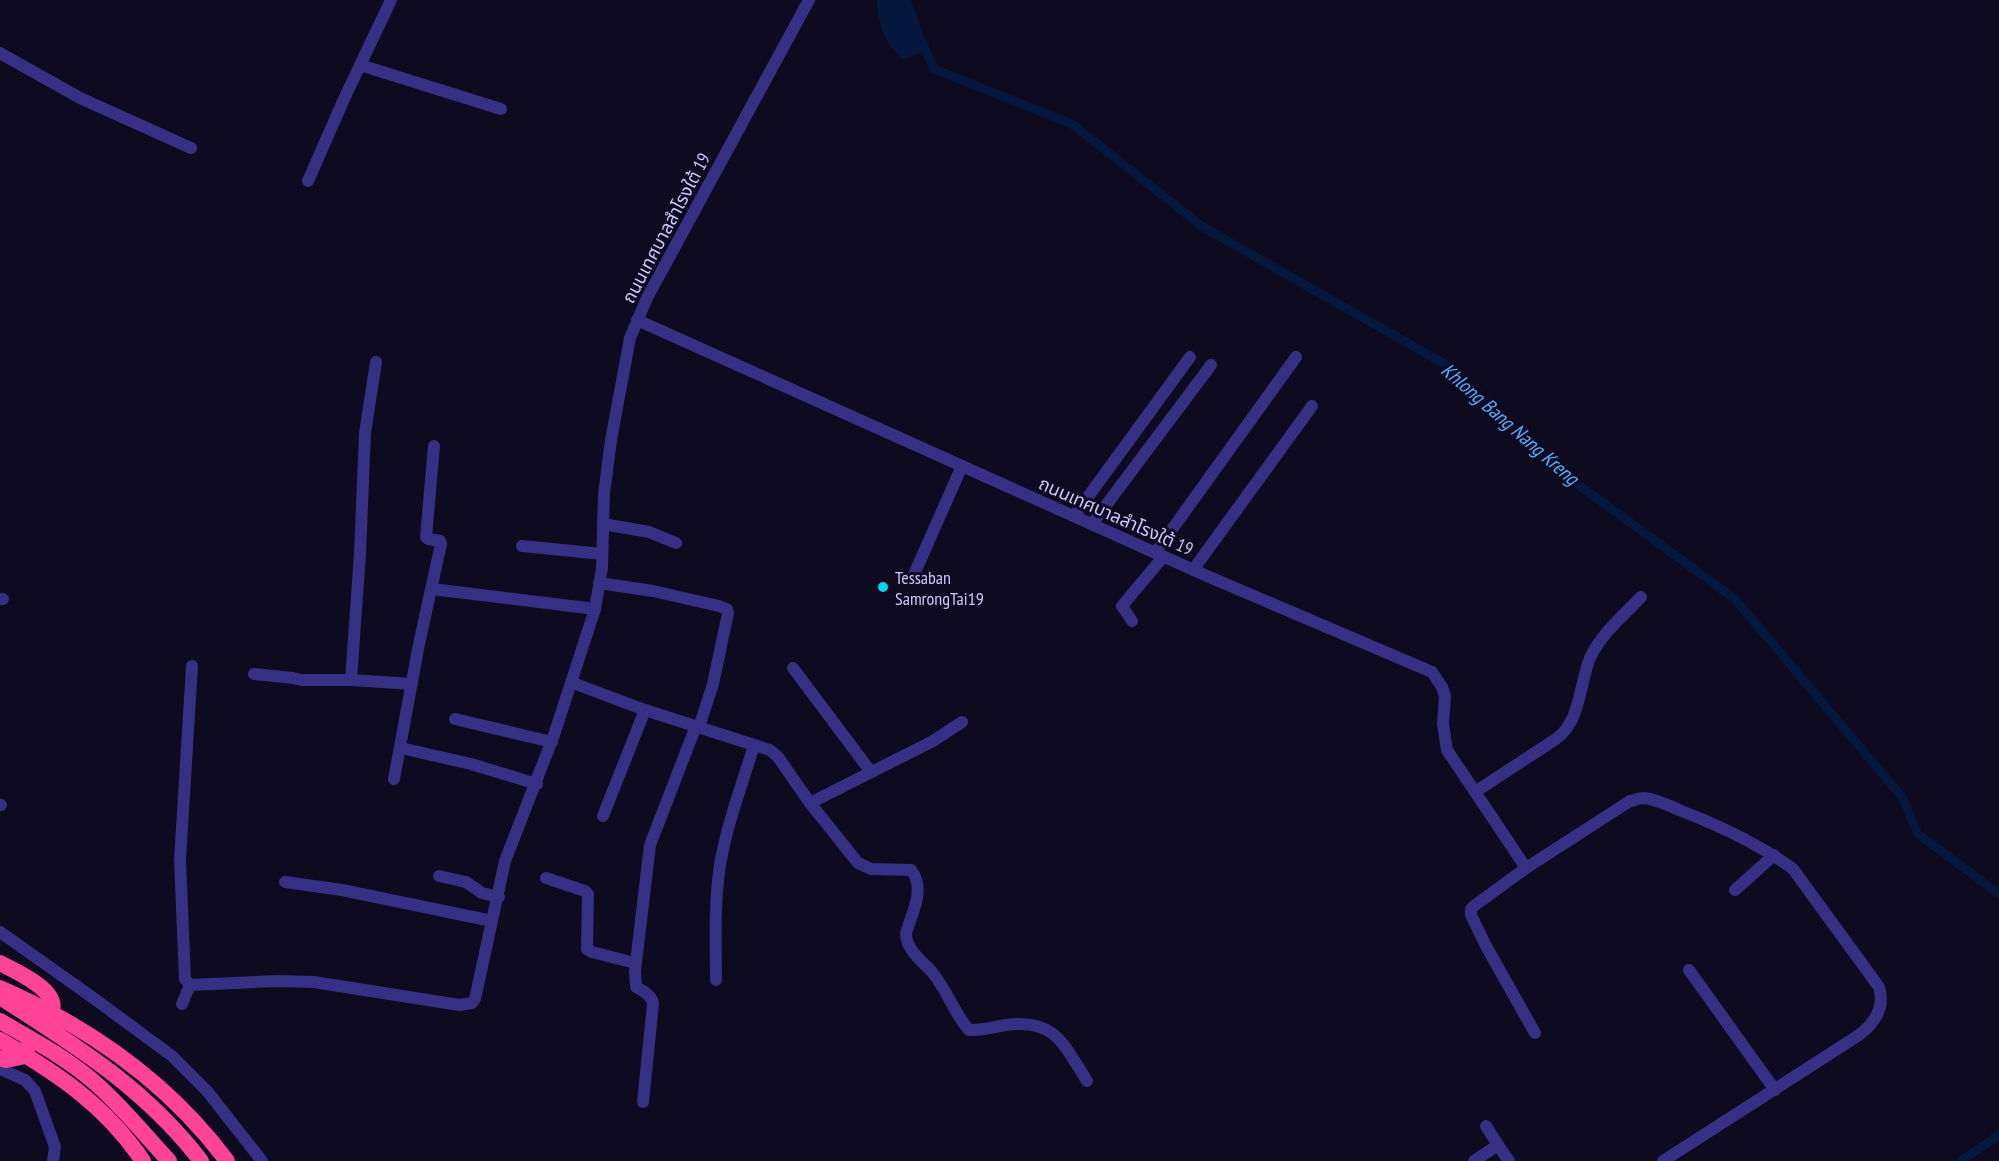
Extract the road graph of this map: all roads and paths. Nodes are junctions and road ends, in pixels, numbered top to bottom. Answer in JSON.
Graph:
{"nodes":[{"id":1,"x":391,"y":0,"type":"edge"},
{"id":2,"x":809,"y":0,"type":"edge"},
{"id":3,"x":0,"y":53,"type":"edge"},
{"id":4,"x":360,"y":65,"type":"junction"},
{"id":5,"x":501,"y":109,"type":"dead end"},
{"id":6,"x":190,"y":148,"type":"dead end"},
{"id":7,"x":308,"y":181,"type":"dead end"},
{"id":8,"x":633,"y":329,"type":"junction"},
{"id":9,"x":1190,"y":357,"type":"dead end"},
{"id":10,"x":1296,"y":357,"type":"dead end"},
{"id":11,"x":376,"y":362,"type":"dead end"},
{"id":12,"x":1211,"y":364,"type":"dead end"},
{"id":13,"x":1312,"y":406,"type":"dead end"},
{"id":14,"x":434,"y":446,"type":"dead end"},
{"id":15,"x":962,"y":466,"type":"junction"},
{"id":16,"x":1074,"y":516,"type":"junction"},
{"id":17,"x":603,"y":524,"type":"junction"},
{"id":18,"x":1092,"y":524,"type":"junction"},
{"id":19,"x":676,"y":543,"type":"dead end"},
{"id":20,"x":522,"y":546,"type":"dead end"},
{"id":21,"x":602,"y":554,"type":"junction"},
{"id":22,"x":1159,"y":555,"type":"junction"},
{"id":23,"x":1193,"y":570,"type":"junction"},
{"id":24,"x":912,"y":579,"type":"dead end"},
{"id":25,"x":599,"y":583,"type":"junction"},
{"id":26,"x":432,"y":589,"type":"junction"},
{"id":27,"x":1641,"y":597,"type":"dead end"},
{"id":28,"x":596,"y":609,"type":"junction"},
{"id":29,"x":1132,"y":621,"type":"dead end"},
{"id":30,"x":192,"y":666,"type":"dead end"},
{"id":31,"x":793,"y":668,"type":"dead end"},
{"id":32,"x":254,"y":674,"type":"dead end"},
{"id":33,"x":351,"y":680,"type":"junction"},
{"id":34,"x":573,"y":682,"type":"junction"},
{"id":35,"x":412,"y":684,"type":"junction"},
{"id":36,"x":645,"y":710,"type":"junction"},
{"id":37,"x":455,"y":719,"type":"dead end"},
{"id":38,"x":962,"y":722,"type":"dead end"},
{"id":39,"x":698,"y":727,"type":"junction"},
{"id":40,"x":552,"y":742,"type":"junction"},
{"id":41,"x":754,"y":745,"type":"junction"},
{"id":42,"x":401,"y":748,"type":"junction"},
{"id":43,"x":871,"y":772,"type":"junction"},
{"id":44,"x":394,"y":779,"type":"dead end"},
{"id":45,"x":537,"y":784,"type":"junction"},
{"id":46,"x":1475,"y":792,"type":"junction"},
{"id":47,"x":810,"y":803,"type":"junction"},
{"id":48,"x":603,"y":816,"type":"dead end"},
{"id":49,"x":1774,"y":855,"type":"junction"},
{"id":50,"x":1526,"y":868,"type":"junction"},
{"id":51,"x":439,"y":876,"type":"dead end"},
{"id":52,"x":546,"y":878,"type":"dead end"},
{"id":53,"x":285,"y":882,"type":"dead end"},
{"id":54,"x":1735,"y":890,"type":"dead end"},
{"id":55,"x":499,"y":897,"type":"junction"},
{"id":56,"x":492,"y":921,"type":"junction"},
{"id":57,"x":0,"y":932,"type":"edge"},
{"id":58,"x":0,"y":963,"type":"edge"},
{"id":59,"x":635,"y":963,"type":"junction"},
{"id":60,"x":1689,"y":969,"type":"dead end"},
{"id":61,"x":716,"y":980,"type":"dead end"},
{"id":62,"x":190,"y":985,"type":"junction"},
{"id":63,"x":0,"y":988,"type":"edge"},
{"id":64,"x":0,"y":997,"type":"edge"},
{"id":65,"x":182,"y":1004,"type":"dead end"},
{"id":66,"x":0,"y":1021,"type":"edge"},
{"id":67,"x":1536,"y":1033,"type":"dead end"},
{"id":68,"x":0,"y":1040,"type":"edge"},
{"id":69,"x":0,"y":1058,"type":"edge"},
{"id":70,"x":0,"y":1069,"type":"edge"},
{"id":71,"x":1087,"y":1081,"type":"dead end"},
{"id":72,"x":1774,"y":1090,"type":"junction"},
{"id":73,"x":643,"y":1102,"type":"dead end"},
{"id":74,"x":1486,"y":1126,"type":"dead end"},
{"id":75,"x":1498,"y":1145,"type":"junction"},
{"id":76,"x":54,"y":1161,"type":"edge"},
{"id":77,"x":143,"y":1161,"type":"edge"},
{"id":78,"x":169,"y":1161,"type":"edge"},
{"id":79,"x":201,"y":1161,"type":"edge"},
{"id":80,"x":227,"y":1161,"type":"edge"},
{"id":81,"x":262,"y":1161,"type":"edge"},
{"id":82,"x":1474,"y":1161,"type":"edge"},
{"id":83,"x":1509,"y":1161,"type":"edge"},
{"id":84,"x":1663,"y":1161,"type":"edge"}],
"edges":[{"from":1,"to":4,"type":"street"},
{"from":2,"to":8,"type":"street","name":"ถนนเทศบาลสำโรงใต้ 19"},
{"from":3,"to":6,"type":"street"},
{"from":4,"to":5,"type":"street"},
{"from":4,"to":7,"type":"street"},
{"from":8,"to":15,"type":"street","name":"ถนนเทศบาลสำโรงใต้ 19"},
{"from":8,"to":17,"type":"street"},
{"from":9,"to":16,"type":"street"},
{"from":10,"to":22,"type":"street"},
{"from":11,"to":33,"type":"street"},
{"from":12,"to":18,"type":"street"},
{"from":13,"to":23,"type":"street"},
{"from":14,"to":26,"type":"street"},
{"from":15,"to":16,"type":"street","name":"ถนนเทศบาลสำโรงใต้ 19"},
{"from":15,"to":24,"type":"street"},
{"from":16,"to":18,"type":"street","name":"ถนนเทศบาลสำโรงใต้ 19"},
{"from":17,"to":19,"type":"street"},
{"from":17,"to":21,"type":"street"},
{"from":18,"to":22,"type":"street","name":"ถนนเทศบาลสำโรงใต้ 19"},
{"from":20,"to":21,"type":"street"},
{"from":21,"to":25,"type":"street"},
{"from":22,"to":23,"type":"street","name":"ถนนเทศบาลสำโรงใต้ 19"},
{"from":22,"to":29,"type":"street"},
{"from":23,"to":46,"type":"street","name":"ถนนเทศบาลสำโรงใต้ 19"},
{"from":25,"to":28,"type":"street"},
{"from":25,"to":39,"type":"street"},
{"from":26,"to":28,"type":"street"},
{"from":26,"to":35,"type":"street"},
{"from":27,"to":46,"type":"street"},
{"from":28,"to":34,"type":"street"},
{"from":30,"to":62,"type":"street"},
{"from":31,"to":43,"type":"street"},
{"from":32,"to":33,"type":"street"},
{"from":33,"to":35,"type":"street"},
{"from":34,"to":36,"type":"street"},
{"from":34,"to":40,"type":"street"},
{"from":35,"to":42,"type":"street"},
{"from":36,"to":39,"type":"street"},
{"from":36,"to":48,"type":"street"},
{"from":37,"to":40,"type":"street"},
{"from":38,"to":43,"type":"street"},
{"from":39,"to":41,"type":"street"},
{"from":39,"to":59,"type":"street"},
{"from":40,"to":45,"type":"street"},
{"from":41,"to":47,"type":"street"},
{"from":41,"to":61,"type":"street"},
{"from":42,"to":44,"type":"street"},
{"from":42,"to":45,"type":"street"},
{"from":43,"to":47,"type":"street"},
{"from":45,"to":55,"type":"street"},
{"from":46,"to":50,"type":"street","name":"ถนนเทศบาลสำโรงใต้ 19"},
{"from":47,"to":71,"type":"street"},
{"from":49,"to":50,"type":"street"},
{"from":49,"to":54,"type":"street"},
{"from":49,"to":72,"type":"street"},
{"from":50,"to":67,"type":"street"},
{"from":51,"to":55,"type":"street"},
{"from":52,"to":59,"type":"street"},
{"from":53,"to":56,"type":"street"},
{"from":55,"to":56,"type":"street"},
{"from":56,"to":62,"type":"street"},
{"from":57,"to":81,"type":"street"},
{"from":58,"to":69,"type":"highway"},
{"from":59,"to":73,"type":"street"},
{"from":60,"to":72,"type":"street"},
{"from":62,"to":65,"type":"street"},
{"from":63,"to":80,"type":"highway","bridge":true},
{"from":64,"to":79,"type":"highway","bridge":true},
{"from":66,"to":78,"type":"highway","bridge":true},
{"from":68,"to":77,"type":"highway","bridge":true},
{"from":70,"to":76,"type":"street"},
{"from":72,"to":84,"type":"street"},
{"from":74,"to":75,"type":"street"},
{"from":75,"to":82,"type":"street"},
{"from":75,"to":83,"type":"street"}]}
